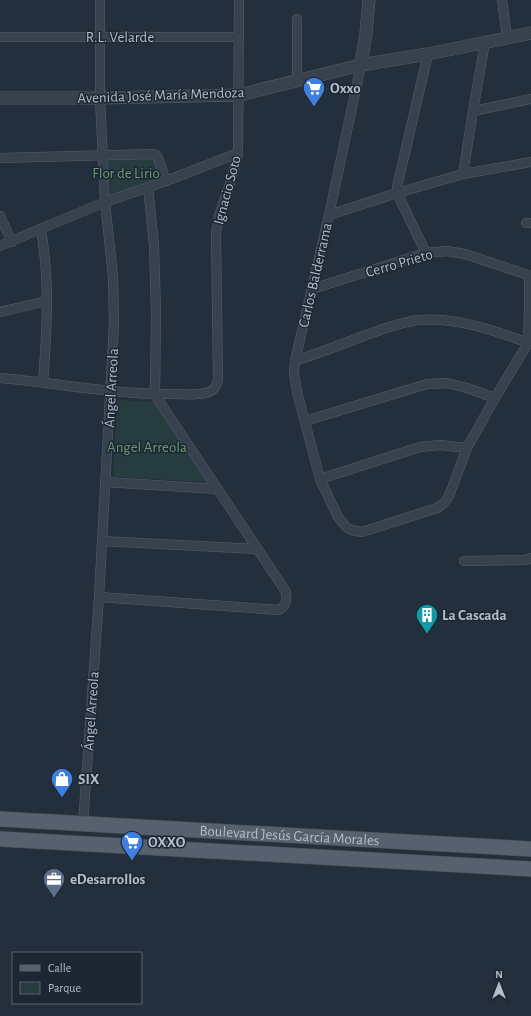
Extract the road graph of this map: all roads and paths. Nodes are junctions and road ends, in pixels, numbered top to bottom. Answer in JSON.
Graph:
{"nodes":[{"id":1,"x":100,"y":0,"type":"edge"},
{"id":2,"x":239,"y":0,"type":"edge"},
{"id":3,"x":368,"y":0,"type":"edge"},
{"id":4,"x":502,"y":0,"type":"edge"},
{"id":5,"x":297,"y":19,"type":"dead end"},
{"id":6,"x":531,"y":33,"type":"edge"},
{"id":7,"x":239,"y":36,"type":"junction"},
{"id":8,"x":0,"y":37,"type":"edge"},
{"id":9,"x":99,"y":37,"type":"junction"},
{"id":10,"x":506,"y":37,"type":"junction"},
{"id":11,"x":485,"y":42,"type":"junction"},
{"id":12,"x":428,"y":54,"type":"junction"},
{"id":13,"x":360,"y":65,"type":"junction"},
{"id":14,"x":297,"y":82,"type":"junction"},
{"id":15,"x":239,"y":95,"type":"junction"},
{"id":16,"x":0,"y":98,"type":"edge"},
{"id":17,"x":100,"y":98,"type":"junction"},
{"id":18,"x":531,"y":99,"type":"edge"},
{"id":19,"x":473,"y":111,"type":"junction"},
{"id":20,"x":238,"y":153,"type":"junction"},
{"id":21,"x":103,"y":155,"type":"junction"},
{"id":22,"x":0,"y":158,"type":"edge"},
{"id":23,"x":531,"y":162,"type":"edge"},
{"id":24,"x":463,"y":174,"type":"junction"},
{"id":25,"x":166,"y":181,"type":"junction"},
{"id":26,"x":148,"y":187,"type":"junction"},
{"id":27,"x":397,"y":193,"type":"junction"},
{"id":28,"x":105,"y":202,"type":"junction"},
{"id":29,"x":329,"y":215,"type":"junction"},
{"id":30,"x":0,"y":216,"type":"edge"},
{"id":31,"x":41,"y":230,"type":"junction"},
{"id":32,"x":12,"y":242,"type":"junction"},
{"id":33,"x":0,"y":246,"type":"edge"},
{"id":34,"x":426,"y":254,"type":"junction"},
{"id":35,"x":530,"y":276,"type":"edge"},
{"id":36,"x":312,"y":289,"type":"junction"},
{"id":37,"x":47,"y":301,"type":"junction"},
{"id":38,"x":0,"y":312,"type":"edge"},
{"id":39,"x":529,"y":344,"type":"edge"},
{"id":40,"x":295,"y":361,"type":"junction"},
{"id":41,"x":0,"y":378,"type":"edge"},
{"id":42,"x":44,"y":382,"type":"junction"},
{"id":43,"x":111,"y":392,"type":"junction"},
{"id":44,"x":155,"y":395,"type":"junction"},
{"id":45,"x":495,"y":398,"type":"junction"},
{"id":46,"x":305,"y":421,"type":"junction"},
{"id":47,"x":467,"y":448,"type":"junction"},
{"id":48,"x":320,"y":479,"type":"junction"},
{"id":49,"x":105,"y":482,"type":"junction"},
{"id":50,"x":218,"y":489,"type":"junction"},
{"id":51,"x":102,"y":541,"type":"junction"},
{"id":52,"x":257,"y":549,"type":"junction"},
{"id":53,"x":531,"y":558,"type":"edge"},
{"id":54,"x":464,"y":561,"type":"dead end"},
{"id":55,"x":99,"y":597,"type":"junction"},
{"id":56,"x":0,"y":819,"type":"edge"},
{"id":57,"x":83,"y":824,"type":"junction"},
{"id":58,"x":150,"y":828,"type":"junction"},
{"id":59,"x":0,"y":839,"type":"edge"},
{"id":60,"x":148,"y":848,"type":"junction"},
{"id":61,"x":531,"y":849,"type":"edge"},
{"id":62,"x":531,"y":869,"type":"edge"}],
"edges":[{"from":1,"to":9,"type":"street","name":"Ángel Arreola"},
{"from":2,"to":7,"type":"street","name":"Ignacio Soto"},
{"from":3,"to":13,"type":"street","name":"Carlos Balderrama"},
{"from":4,"to":10,"type":"street"},
{"from":5,"to":14,"type":"street"},
{"from":6,"to":10,"type":"street","name":"Avenida José María Mendoza"},
{"from":7,"to":9,"type":"street","name":"R.L. Velarde"},
{"from":7,"to":15,"type":"street","name":"Ignacio Soto"},
{"from":8,"to":9,"type":"street","name":"R.L. Velarde"},
{"from":9,"to":17,"type":"street","name":"Ángel Arreola"},
{"from":10,"to":11,"type":"street","name":"Avenida José María Mendoza"},
{"from":11,"to":12,"type":"street","name":"Avenida José María Mendoza"},
{"from":11,"to":19,"type":"street"},
{"from":12,"to":13,"type":"street","name":"Avenida José María Mendoza"},
{"from":12,"to":27,"type":"street"},
{"from":13,"to":14,"type":"street","name":"Avenida José María Mendoza"},
{"from":13,"to":29,"type":"street","name":"Carlos Balderrama"},
{"from":14,"to":15,"type":"street","name":"Avenida José María Mendoza"},
{"from":15,"to":17,"type":"street","name":"Avenida José María Mendoza"},
{"from":15,"to":20,"type":"street","name":"Ignacio Soto"},
{"from":16,"to":17,"type":"street","name":"Avenida José María Mendoza"},
{"from":17,"to":21,"type":"street","name":"Ángel Arreola"},
{"from":18,"to":19,"type":"street"},
{"from":19,"to":24,"type":"street"},
{"from":20,"to":25,"type":"street"},
{"from":20,"to":44,"type":"street","name":"Ignacio Soto"},
{"from":21,"to":22,"type":"street"},
{"from":21,"to":25,"type":"street"},
{"from":21,"to":28,"type":"street","name":"Ángel Arreola"},
{"from":23,"to":24,"type":"street"},
{"from":24,"to":27,"type":"street"},
{"from":25,"to":26,"type":"street"},
{"from":26,"to":28,"type":"street"},
{"from":26,"to":44,"type":"street"},
{"from":27,"to":29,"type":"street"},
{"from":27,"to":34,"type":"street"},
{"from":28,"to":31,"type":"street"},
{"from":28,"to":43,"type":"street","name":"Ángel Arreola"},
{"from":29,"to":36,"type":"street","name":"Carlos Balderrama"},
{"from":30,"to":32,"type":"street"},
{"from":31,"to":32,"type":"street"},
{"from":31,"to":37,"type":"street"},
{"from":32,"to":33,"type":"street"},
{"from":34,"to":35,"type":"street","name":"Cerro Prieto"},
{"from":34,"to":36,"type":"street","name":"Cerro Prieto"},
{"from":35,"to":39,"type":"street"},
{"from":36,"to":40,"type":"street","name":"Carlos Balderrama"},
{"from":37,"to":38,"type":"street"},
{"from":37,"to":42,"type":"street"},
{"from":39,"to":40,"type":"street"},
{"from":39,"to":45,"type":"street"},
{"from":40,"to":46,"type":"street","name":"Carlos Balderrama"},
{"from":41,"to":42,"type":"street"},
{"from":42,"to":43,"type":"street"},
{"from":43,"to":44,"type":"street"},
{"from":43,"to":49,"type":"street","name":"Ángel Arreola"},
{"from":44,"to":50,"type":"street"},
{"from":45,"to":46,"type":"street"},
{"from":45,"to":47,"type":"street"},
{"from":46,"to":48,"type":"street","name":"Carlos Balderrama"},
{"from":47,"to":48,"type":"street"},
{"from":47,"to":48,"type":"street","name":"Carlos Balderrama"},
{"from":49,"to":50,"type":"street"},
{"from":49,"to":51,"type":"street","name":"Ángel Arreola"},
{"from":50,"to":52,"type":"street"},
{"from":51,"to":52,"type":"street"},
{"from":51,"to":55,"type":"street","name":"Ángel Arreola"},
{"from":52,"to":55,"type":"street"},
{"from":53,"to":54,"type":"street"},
{"from":55,"to":57,"type":"street","name":"Ángel Arreola"},
{"from":56,"to":57,"type":"main road","name":"Boulevard Jesús García Morales"},
{"from":57,"to":58,"type":"main road","name":"Boulevard Jesús García Morales"},
{"from":58,"to":60,"type":"main road"},
{"from":58,"to":61,"type":"main road","name":"Boulevard Jesús García Morales"},
{"from":59,"to":60,"type":"main road","name":"Boulevard Jesús García Morales"},
{"from":60,"to":62,"type":"main road","name":"Boulevard Jesús García Morales"}]}
